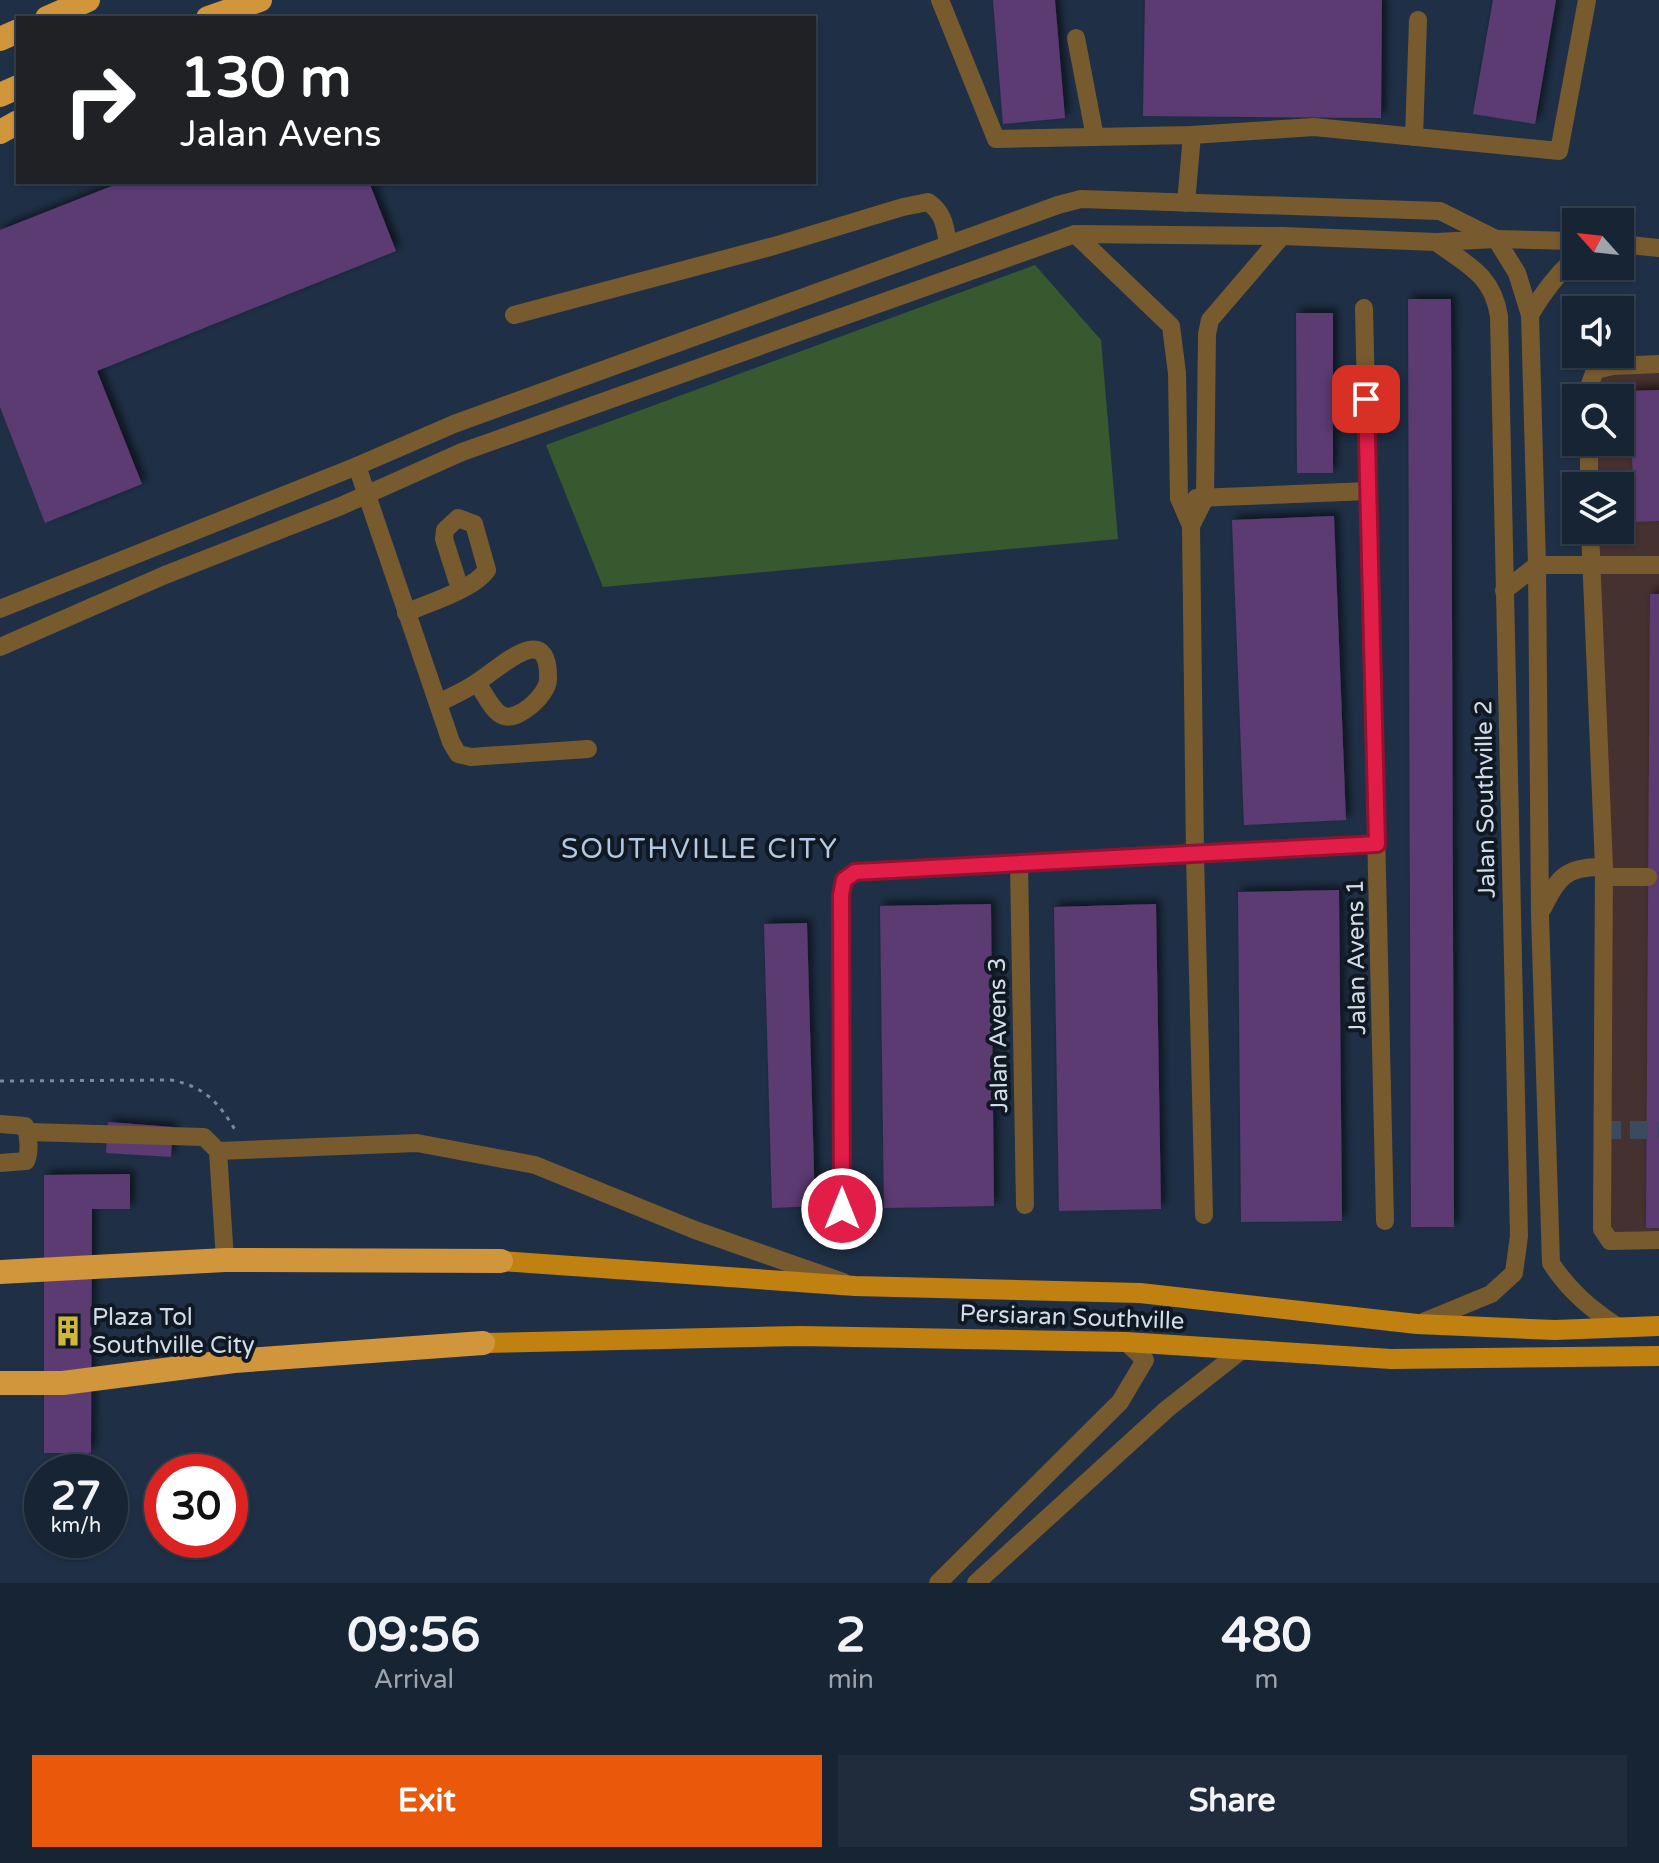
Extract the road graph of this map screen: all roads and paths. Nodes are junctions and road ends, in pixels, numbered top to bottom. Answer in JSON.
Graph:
{"nodes":[{"id":1,"x":88,"y":0,"type":"edge"},
{"id":2,"x":260,"y":0,"type":"edge"},
{"id":3,"x":940,"y":0,"type":"edge"},
{"id":4,"x":1587,"y":0,"type":"edge"},
{"id":5,"x":52,"y":16,"type":"edge"},
{"id":6,"x":214,"y":16,"type":"edge"},
{"id":7,"x":1418,"y":20,"type":"dead end"},
{"id":8,"x":1076,"y":38,"type":"dead end"},
{"id":9,"x":1192,"y":135,"type":"junction"},
{"id":10,"x":1095,"y":137,"type":"junction"},
{"id":11,"x":1414,"y":137,"type":"junction"},
{"id":12,"x":1186,"y":203,"type":"junction"},
{"id":13,"x":1075,"y":234,"type":"junction"},
{"id":14,"x":1282,"y":236,"type":"junction"},
{"id":15,"x":1496,"y":239,"type":"junction"},
{"id":16,"x":1562,"y":241,"type":"edge"},
{"id":17,"x":1436,"y":242,"type":"junction"},
{"id":18,"x":948,"y":244,"type":"junction"},
{"id":19,"x":1634,"y":245,"type":"edge"},
{"id":20,"x":1659,"y":248,"type":"edge"},
{"id":21,"x":1562,"y":269,"type":"edge"},
{"id":22,"x":1364,"y":308,"type":"dead end"},
{"id":23,"x":514,"y":315,"type":"dead end"},
{"id":24,"x":1530,"y":315,"type":"junction"},
{"id":25,"x":1659,"y":364,"type":"edge"},
{"id":26,"x":1207,"y":371,"type":"junction"},
{"id":27,"x":1177,"y":373,"type":"junction"},
{"id":28,"x":1590,"y":384,"type":"edge"},
{"id":29,"x":1206,"y":437,"type":"junction"},
{"id":30,"x":1177,"y":439,"type":"junction"},
{"id":31,"x":357,"y":466,"type":"junction"},
{"id":32,"x":1369,"y":491,"type":"junction"},
{"id":33,"x":366,"y":496,"type":"junction"},
{"id":34,"x":1179,"y":498,"type":"junction"},
{"id":35,"x":1205,"y":498,"type":"junction"},
{"id":36,"x":1191,"y":526,"type":"junction"},
{"id":37,"x":1590,"y":544,"type":"edge"},
{"id":38,"x":1537,"y":565,"type":"junction"},
{"id":39,"x":1590,"y":565,"type":"junction"},
{"id":40,"x":1659,"y":565,"type":"edge"},
{"id":41,"x":460,"y":589,"type":"dead end"},
{"id":42,"x":1504,"y":591,"type":"junction"},
{"id":43,"x":0,"y":609,"type":"edge"},
{"id":44,"x":406,"y":613,"type":"junction"},
{"id":45,"x":0,"y":647,"type":"edge"},
{"id":46,"x":477,"y":683,"type":"dead end"},
{"id":47,"x":438,"y":703,"type":"junction"},
{"id":48,"x":588,"y":749,"type":"dead end"},
{"id":49,"x":1377,"y":844,"type":"junction"},
{"id":50,"x":1195,"y":855,"type":"junction"},
{"id":51,"x":1019,"y":864,"type":"junction"},
{"id":52,"x":1604,"y":872,"type":"junction"},
{"id":53,"x":1648,"y":877,"type":"dead end"},
{"id":54,"x":1540,"y":915,"type":"junction"},
{"id":55,"x":0,"y":1081,"type":"edge"},
{"id":56,"x":0,"y":1124,"type":"edge"},
{"id":57,"x":28,"y":1132,"type":"junction"},
{"id":58,"x":259,"y":1150,"type":"junction"},
{"id":59,"x":218,"y":1151,"type":"junction"},
{"id":60,"x":0,"y":1163,"type":"edge"},
{"id":61,"x":1025,"y":1205,"type":"dead end"},
{"id":62,"x":842,"y":1209,"type":"dead end"},
{"id":63,"x":1204,"y":1215,"type":"dead end"},
{"id":64,"x":1385,"y":1221,"type":"dead end"},
{"id":65,"x":1659,"y":1240,"type":"edge"},
{"id":66,"x":225,"y":1260,"type":"junction"},
{"id":67,"x":501,"y":1261,"type":"joint"},
{"id":68,"x":0,"y":1272,"type":"edge"},
{"id":69,"x":855,"y":1286,"type":"junction"},
{"id":70,"x":1417,"y":1324,"type":"junction"},
{"id":71,"x":1659,"y":1326,"type":"edge"},
{"id":72,"x":1618,"y":1327,"type":"junction"},
{"id":73,"x":1126,"y":1342,"type":"junction"},
{"id":74,"x":483,"y":1343,"type":"joint"},
{"id":75,"x":1242,"y":1350,"type":"junction"},
{"id":76,"x":1659,"y":1356,"type":"edge"},
{"id":77,"x":0,"y":1383,"type":"edge"},
{"id":78,"x":938,"y":1583,"type":"edge"},
{"id":79,"x":976,"y":1583,"type":"edge"}],
"edges":[{"from":1,"to":5,"type":"highway"},
{"from":2,"to":6,"type":"highway"},
{"from":3,"to":10,"type":"street"},
{"from":4,"to":11,"type":"street"},
{"from":7,"to":11,"type":"street"},
{"from":8,"to":10,"type":"street"},
{"from":9,"to":10,"type":"street"},
{"from":9,"to":11,"type":"street"},
{"from":9,"to":12,"type":"street"},
{"from":12,"to":15,"type":"street"},
{"from":12,"to":18,"type":"street"},
{"from":13,"to":14,"type":"street"},
{"from":13,"to":27,"type":"street"},
{"from":13,"to":33,"type":"street"},
{"from":14,"to":17,"type":"street"},
{"from":14,"to":26,"type":"street"},
{"from":15,"to":16,"type":"street"},
{"from":15,"to":17,"type":"street"},
{"from":15,"to":24,"type":"street"},
{"from":17,"to":42,"type":"street","name":"Jalan Southville 2"},
{"from":18,"to":23,"type":"street"},
{"from":18,"to":31,"type":"street"},
{"from":19,"to":20,"type":"street"},
{"from":21,"to":24,"type":"street"},
{"from":22,"to":32,"type":"street","name":"Jalan Avens 1"},
{"from":24,"to":38,"type":"street"},
{"from":25,"to":28,"type":"street"},
{"from":26,"to":27,"type":"street"},
{"from":26,"to":29,"type":"street"},
{"from":27,"to":30,"type":"street"},
{"from":29,"to":30,"type":"street"},
{"from":29,"to":35,"type":"street"},
{"from":30,"to":34,"type":"street"},
{"from":31,"to":33,"type":"street"},
{"from":31,"to":43,"type":"street"},
{"from":32,"to":35,"type":"street"},
{"from":32,"to":49,"type":"street","name":"Jalan Avens 1"},
{"from":33,"to":44,"type":"street"},
{"from":33,"to":45,"type":"street"},
{"from":34,"to":35,"type":"street"},
{"from":34,"to":36,"type":"street"},
{"from":35,"to":36,"type":"street"},
{"from":36,"to":50,"type":"street"},
{"from":37,"to":39,"type":"street"},
{"from":38,"to":39,"type":"street"},
{"from":38,"to":42,"type":"street"},
{"from":38,"to":54,"type":"street"},
{"from":39,"to":40,"type":"street"},
{"from":39,"to":52,"type":"street"},
{"from":41,"to":44,"type":"street"},
{"from":42,"to":70,"type":"street","name":"Jalan Southville 2"},
{"from":44,"to":47,"type":"street"},
{"from":46,"to":47,"type":"street"},
{"from":47,"to":48,"type":"street"},
{"from":49,"to":50,"type":"street"},
{"from":49,"to":64,"type":"street","name":"Jalan Avens 1"},
{"from":50,"to":51,"type":"street"},
{"from":50,"to":63,"type":"street"},
{"from":51,"to":61,"type":"street","name":"Jalan Avens 3"},
{"from":51,"to":62,"type":"street"},
{"from":52,"to":53,"type":"street"},
{"from":52,"to":54,"type":"street"},
{"from":52,"to":65,"type":"street"},
{"from":54,"to":72,"type":"street"},
{"from":55,"to":58,"type":"path"},
{"from":56,"to":57,"type":"street"},
{"from":57,"to":59,"type":"street"},
{"from":57,"to":60,"type":"street"},
{"from":58,"to":59,"type":"street"},
{"from":58,"to":69,"type":"street"},
{"from":59,"to":66,"type":"street"},
{"from":66,"to":67,"type":"highway"},
{"from":66,"to":68,"type":"highway"},
{"from":67,"to":69,"type":"main road","name":"Persiaran Southville"},
{"from":69,"to":70,"type":"main road","name":"Persiaran Southville"},
{"from":70,"to":72,"type":"main road","name":"Persiaran Southville"},
{"from":71,"to":72,"type":"main road","name":"Persiaran Southville"},
{"from":73,"to":74,"type":"main road","name":"Persiaran Southville"},
{"from":73,"to":75,"type":"main road","name":"Persiaran Southville"},
{"from":73,"to":78,"type":"street"},
{"from":74,"to":77,"type":"highway"},
{"from":75,"to":76,"type":"main road","name":"Persiaran Southville"},
{"from":75,"to":79,"type":"street"}]}
